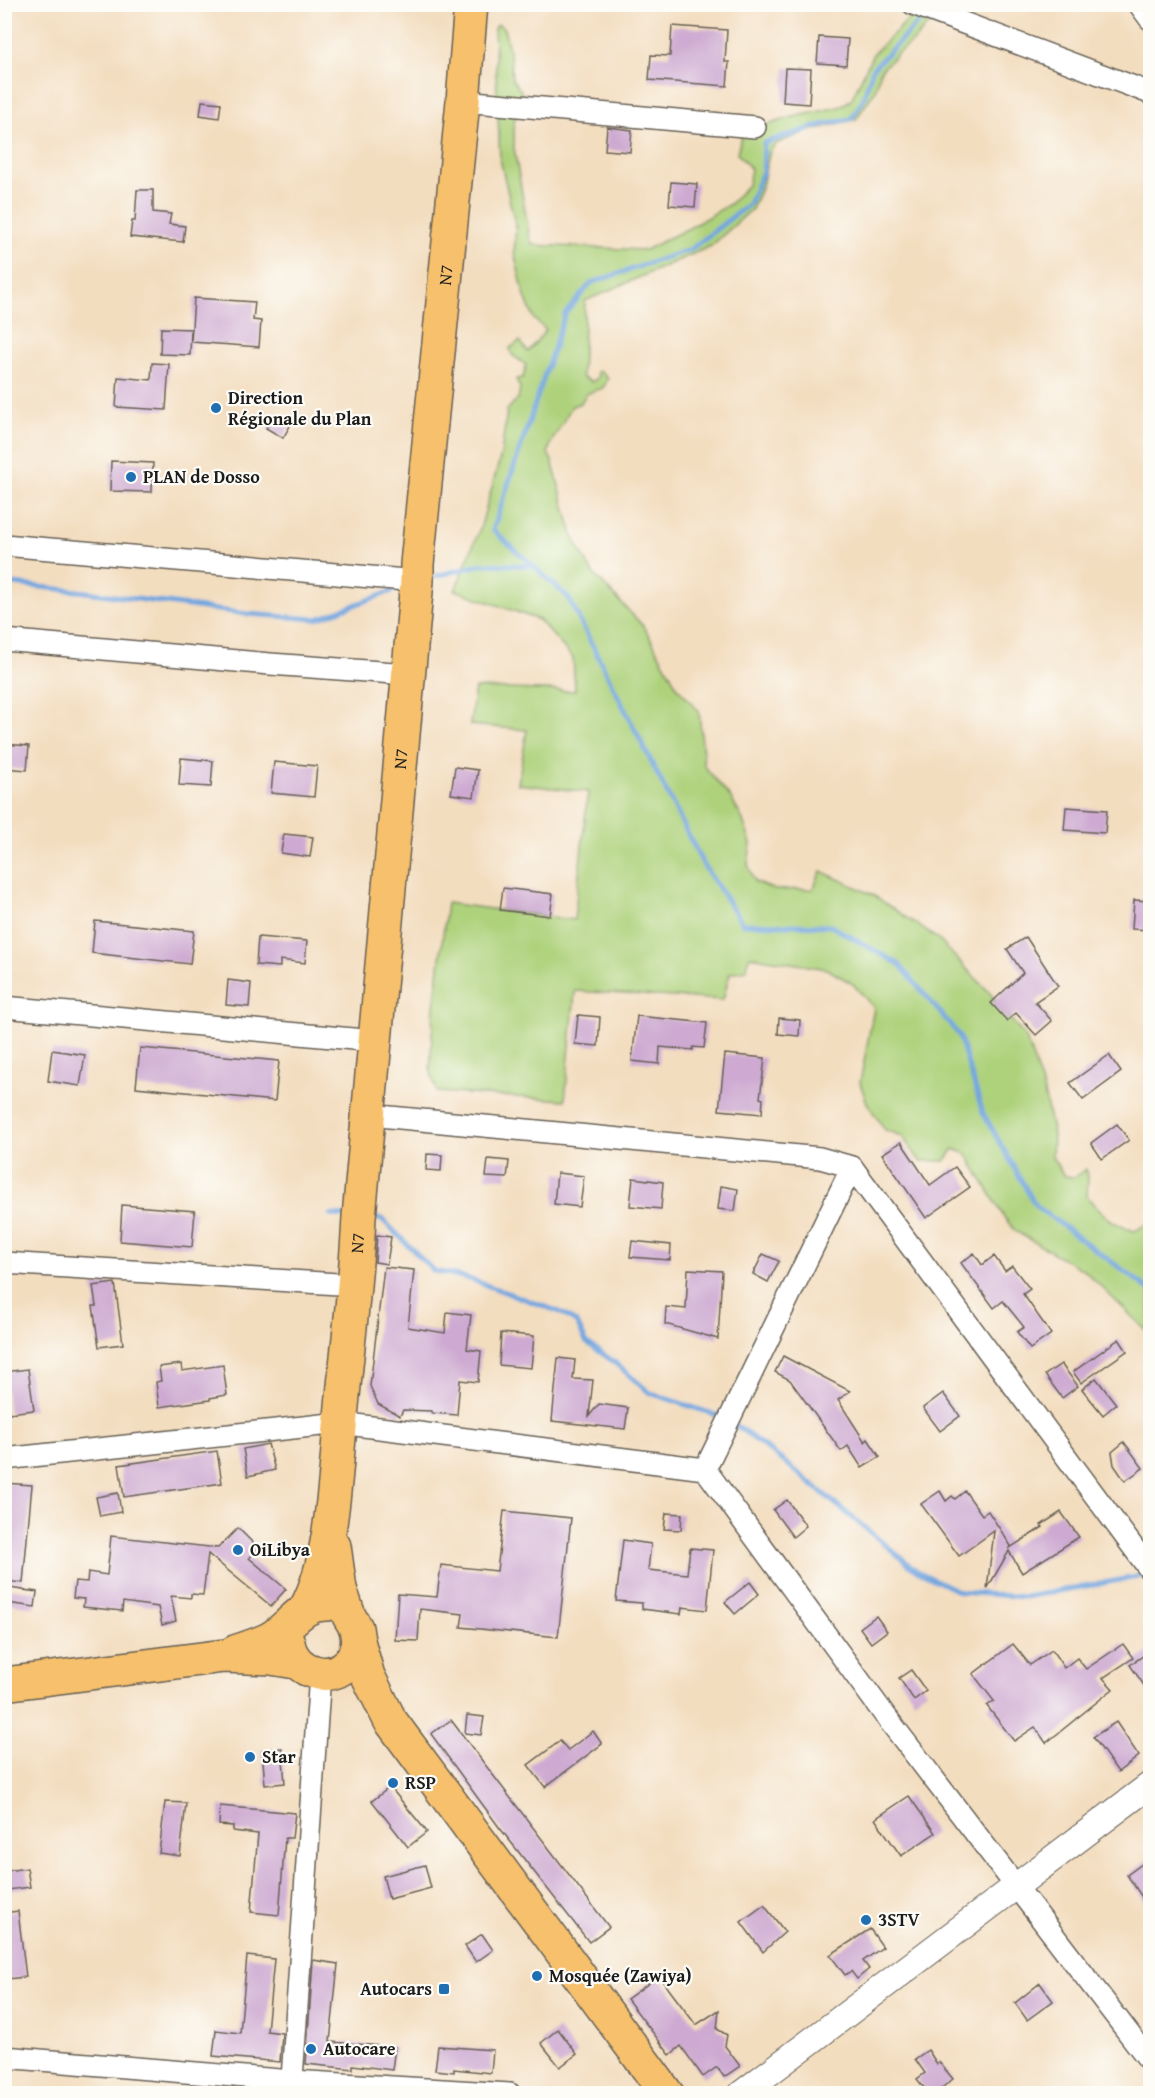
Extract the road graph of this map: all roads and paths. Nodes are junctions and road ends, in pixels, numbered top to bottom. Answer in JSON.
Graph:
{"nodes":[{"id":1,"x":471,"y":4,"type":"edge"},
{"id":2,"x":1139,"y":4,"type":"edge"},
{"id":3,"x":925,"y":7,"type":"edge"},
{"id":4,"x":1150,"y":19,"type":"edge"},
{"id":5,"x":1150,"y":93,"type":"edge"},
{"id":6,"x":463,"y":101,"type":"junction"},
{"id":7,"x":755,"y":127,"type":"dead end"},
{"id":8,"x":4,"y":545,"type":"edge"},
{"id":9,"x":417,"y":581,"type":"junction"},
{"id":10,"x":4,"y":640,"type":"edge"},
{"id":11,"x":408,"y":674,"type":"junction"},
{"id":12,"x":4,"y":1007,"type":"edge"},
{"id":13,"x":375,"y":1041,"type":"junction"},
{"id":14,"x":369,"y":1115,"type":"junction"},
{"id":15,"x":852,"y":1167,"type":"junction"},
{"id":16,"x":4,"y":1263,"type":"edge"},
{"id":17,"x":354,"y":1285,"type":"junction"},
{"id":18,"x":340,"y":1423,"type":"junction"},
{"id":19,"x":4,"y":1459,"type":"edge"},
{"id":20,"x":705,"y":1469,"type":"junction"},
{"id":21,"x":331,"y":1512,"type":"junction"},
{"id":22,"x":1150,"y":1570,"type":"edge"},
{"id":23,"x":298,"y":1616,"type":"junction"},
{"id":24,"x":354,"y":1628,"type":"junction"},
{"id":25,"x":224,"y":1656,"type":"junction"},
{"id":26,"x":317,"y":1669,"type":"junction"},
{"id":27,"x":4,"y":1684,"type":"edge"},
{"id":28,"x":390,"y":1720,"type":"junction"},
{"id":29,"x":1150,"y":1785,"type":"edge"},
{"id":30,"x":1016,"y":1887,"type":"junction"},
{"id":31,"x":4,"y":2057,"type":"edge"},
{"id":32,"x":1150,"y":2061,"type":"edge"},
{"id":33,"x":291,"y":2087,"type":"edge"},
{"id":34,"x":510,"y":2094,"type":"edge"},
{"id":35,"x":667,"y":2094,"type":"edge"},
{"id":36,"x":741,"y":2094,"type":"edge"}],
"edges":[{"from":1,"to":6,"type":"main road","name":"N7"},
{"from":2,"to":4,"type":"street"},
{"from":3,"to":5,"type":"street"},
{"from":6,"to":7,"type":"street"},
{"from":6,"to":9,"type":"main road","name":"N7"},
{"from":8,"to":9,"type":"street"},
{"from":9,"to":11,"type":"main road","name":"N7"},
{"from":10,"to":11,"type":"street"},
{"from":11,"to":13,"type":"main road","name":"N7"},
{"from":12,"to":13,"type":"street"},
{"from":13,"to":14,"type":"main road","name":"N7"},
{"from":14,"to":15,"type":"street"},
{"from":14,"to":17,"type":"main road","name":"N7"},
{"from":15,"to":20,"type":"street"},
{"from":15,"to":22,"type":"street"},
{"from":16,"to":17,"type":"street"},
{"from":17,"to":18,"type":"main road","name":"N7"},
{"from":18,"to":19,"type":"street"},
{"from":18,"to":20,"type":"street"},
{"from":18,"to":21,"type":"main road","name":"N7"},
{"from":20,"to":30,"type":"street"},
{"from":21,"to":23,"type":"main road"},
{"from":21,"to":24,"type":"main road"},
{"from":23,"to":24,"type":"main road"},
{"from":23,"to":25,"type":"main road"},
{"from":23,"to":26,"type":"main road"},
{"from":24,"to":26,"type":"main road"},
{"from":24,"to":28,"type":"main road"},
{"from":25,"to":26,"type":"main road"},
{"from":25,"to":27,"type":"main road"},
{"from":26,"to":28,"type":"main road"},
{"from":26,"to":33,"type":"street"},
{"from":28,"to":35,"type":"main road"},
{"from":29,"to":30,"type":"street"},
{"from":30,"to":32,"type":"street"},
{"from":30,"to":36,"type":"street"},
{"from":31,"to":33,"type":"street"},
{"from":33,"to":34,"type":"street"}]}
